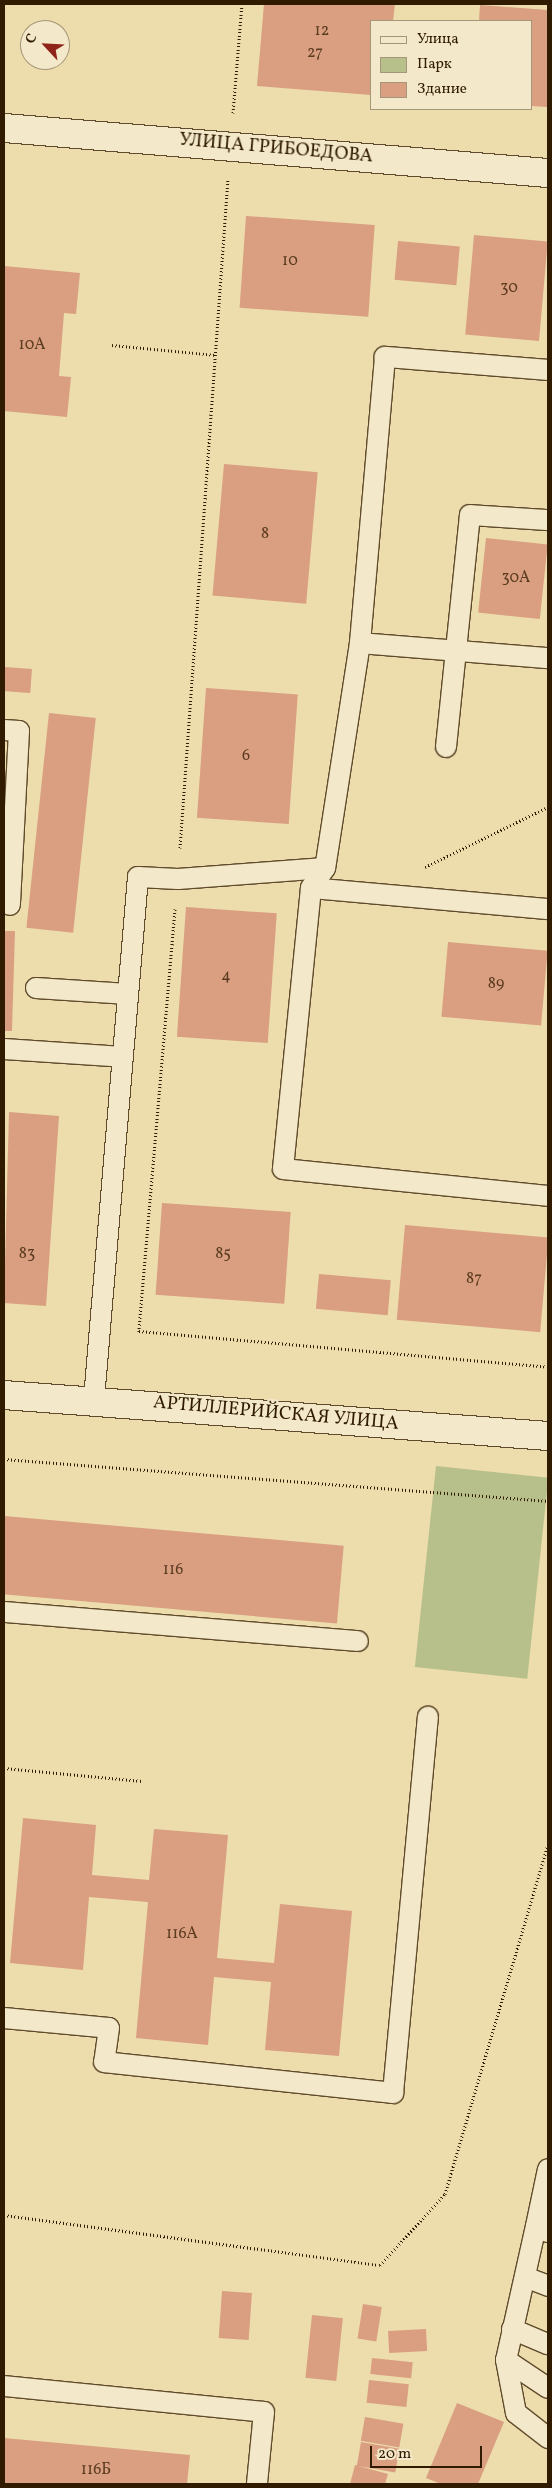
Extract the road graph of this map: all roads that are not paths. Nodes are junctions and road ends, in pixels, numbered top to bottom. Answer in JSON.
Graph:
{"nodes":[{"id":1,"x":4,"y":128,"type":"edge"},
{"id":2,"x":548,"y":173,"type":"edge"},
{"id":3,"x":548,"y":370,"type":"edge"},
{"id":4,"x":548,"y":520,"type":"edge"},
{"id":5,"x":360,"y":643,"type":"junction"},
{"id":6,"x":459,"y":650,"type":"junction"},
{"id":7,"x":548,"y":658,"type":"edge"},
{"id":8,"x":4,"y":730,"type":"edge"},
{"id":9,"x":446,"y":747,"type":"dead end"},
{"id":10,"x":325,"y":868,"type":"junction"},
{"id":11,"x":311,"y":888,"type":"junction"},
{"id":12,"x":10,"y":904,"type":"dead end"},
{"id":13,"x":548,"y":909,"type":"edge"},
{"id":14,"x":36,"y":988,"type":"dead end"},
{"id":15,"x":128,"y":994,"type":"junction"},
{"id":16,"x":4,"y":1049,"type":"edge"},
{"id":17,"x":123,"y":1056,"type":"junction"},
{"id":18,"x":548,"y":1196,"type":"edge"},
{"id":19,"x":4,"y":1395,"type":"edge"},
{"id":20,"x":94,"y":1399,"type":"junction"},
{"id":21,"x":548,"y":1436,"type":"edge"},
{"id":22,"x":4,"y":1612,"type":"edge"},
{"id":23,"x":358,"y":1641,"type":"dead end"},
{"id":24,"x":428,"y":1717,"type":"dead end"},
{"id":25,"x":4,"y":2018,"type":"edge"},
{"id":26,"x":548,"y":2170,"type":"edge"},
{"id":27,"x":542,"y":2229,"type":"edge"},
{"id":28,"x":525,"y":2277,"type":"junction"},
{"id":29,"x":548,"y":2286,"type":"edge"},
{"id":30,"x":512,"y":2329,"type":"junction"},
{"id":31,"x":548,"y":2344,"type":"edge"},
{"id":32,"x":506,"y":2360,"type":"junction"},
{"id":33,"x":4,"y":2386,"type":"edge"},
{"id":34,"x":548,"y":2388,"type":"edge"},
{"id":35,"x":548,"y":2438,"type":"edge"},
{"id":36,"x":258,"y":2484,"type":"edge"}],
"edges":[{"from":1,"to":2,"type":"street","name":"УЛИЦА ГРИБОЕДОВА"},
{"from":3,"to":5,"type":"lane"},
{"from":4,"to":6,"type":"lane"},
{"from":5,"to":6,"type":"lane"},
{"from":5,"to":10,"type":"lane"},
{"from":6,"to":7,"type":"lane"},
{"from":6,"to":9,"type":"lane"},
{"from":8,"to":12,"type":"lane"},
{"from":10,"to":11,"type":"lane"},
{"from":10,"to":15,"type":"lane"},
{"from":11,"to":13,"type":"lane"},
{"from":11,"to":18,"type":"lane"},
{"from":14,"to":15,"type":"lane"},
{"from":15,"to":17,"type":"lane"},
{"from":16,"to":17,"type":"lane"},
{"from":17,"to":20,"type":"lane"},
{"from":19,"to":20,"type":"street","name":"АРТИЛЛЕРИЙСКАЯ УЛИЦА"},
{"from":20,"to":21,"type":"street","name":"АРТИЛЛЕРИЙСКАЯ УЛИЦА"},
{"from":22,"to":23,"type":"lane"},
{"from":24,"to":25,"type":"lane"},
{"from":26,"to":27,"type":"lane"},
{"from":27,"to":28,"type":"lane"},
{"from":28,"to":29,"type":"lane"},
{"from":28,"to":30,"type":"lane"},
{"from":30,"to":31,"type":"lane"},
{"from":30,"to":32,"type":"lane"},
{"from":32,"to":34,"type":"lane"},
{"from":32,"to":35,"type":"lane"},
{"from":33,"to":36,"type":"lane"}]}
